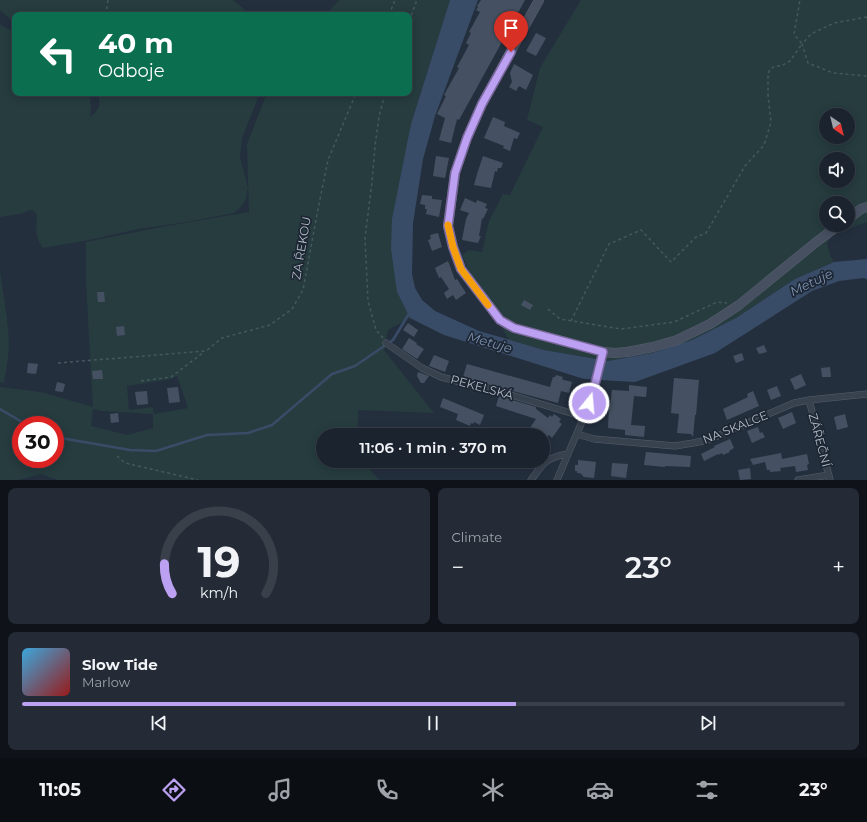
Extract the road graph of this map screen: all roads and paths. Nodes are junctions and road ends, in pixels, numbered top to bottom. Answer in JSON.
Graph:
{"nodes":[{"id":1,"x":108,"y":0,"type":"edge"},
{"id":2,"x":395,"y":0,"type":"edge"},
{"id":3,"x":416,"y":0,"type":"edge"},
{"id":4,"x":539,"y":0,"type":"edge"},
{"id":5,"x":800,"y":0,"type":"edge"},
{"id":6,"x":106,"y":12,"type":"edge"},
{"id":7,"x":390,"y":12,"type":"edge"},
{"id":8,"x":412,"y":12,"type":"edge"},
{"id":9,"x":867,"y":17,"type":"edge"},
{"id":10,"x":802,"y":44,"type":"junction"},
{"id":11,"x":867,"y":76,"type":"edge"},
{"id":12,"x":355,"y":96,"type":"edge"},
{"id":13,"x":384,"y":96,"type":"edge"},
{"id":14,"x":867,"y":207,"type":"edge"},
{"id":15,"x":855,"y":214,"type":"edge"},
{"id":16,"x":830,"y":232,"type":"edge"},
{"id":17,"x":739,"y":305,"type":"junction"},
{"id":18,"x":548,"y":309,"type":"dead end"},
{"id":19,"x":571,"y":321,"type":"junction"},
{"id":20,"x":386,"y":343,"type":"joint"},
{"id":21,"x":206,"y":351,"type":"junction"},
{"id":22,"x":602,"y":355,"type":"junction"},
{"id":23,"x":58,"y":363,"type":"dead end"},
{"id":24,"x":141,"y":382,"type":"dead end"},
{"id":25,"x":867,"y":394,"type":"edge"},
{"id":26,"x":809,"y":400,"type":"junction"},
{"id":27,"x":584,"y":417,"type":"junction"},
{"id":28,"x":577,"y":434,"type":"junction"},
{"id":29,"x":568,"y":454,"type":"junction"},
{"id":30,"x":117,"y":456,"type":"dead end"},
{"id":31,"x":830,"y":478,"type":"edge"},
{"id":32,"x":198,"y":480,"type":"edge"},
{"id":33,"x":531,"y":480,"type":"edge"},
{"id":34,"x":557,"y":480,"type":"edge"},
{"id":35,"x":798,"y":480,"type":"edge"}],
"edges":[{"from":1,"to":6,"type":"path"},
{"from":2,"to":7,"type":"path"},
{"from":3,"to":8,"type":"path"},
{"from":4,"to":22,"type":"street"},
{"from":5,"to":10,"type":"path"},
{"from":9,"to":10,"type":"path"},
{"from":10,"to":11,"type":"path"},
{"from":10,"to":19,"type":"path"},
{"from":12,"to":21,"type":"path","name":"ZA ŘEKOU"},
{"from":13,"to":20,"type":"path"},
{"from":14,"to":15,"type":"street"},
{"from":16,"to":17,"type":"street"},
{"from":17,"to":19,"type":"path"},
{"from":17,"to":22,"type":"street"},
{"from":18,"to":19,"type":"path"},
{"from":20,"to":27,"type":"street","name":"PEKELSKÁ"},
{"from":21,"to":23,"type":"path"},
{"from":21,"to":24,"type":"path","name":"ZA ŘEKOU"},
{"from":22,"to":27,"type":"street"},
{"from":25,"to":26,"type":"street","name":"NA SKALCE"},
{"from":26,"to":28,"type":"street","name":"NA SKALCE"},
{"from":26,"to":31,"type":"street","name":"ZÁŘEČNÍ"},
{"from":27,"to":28,"type":"street"},
{"from":28,"to":29,"type":"street"},
{"from":29,"to":33,"type":"street"},
{"from":29,"to":34,"type":"street"},
{"from":30,"to":32,"type":"path"},
{"from":31,"to":35,"type":"street"}]}
